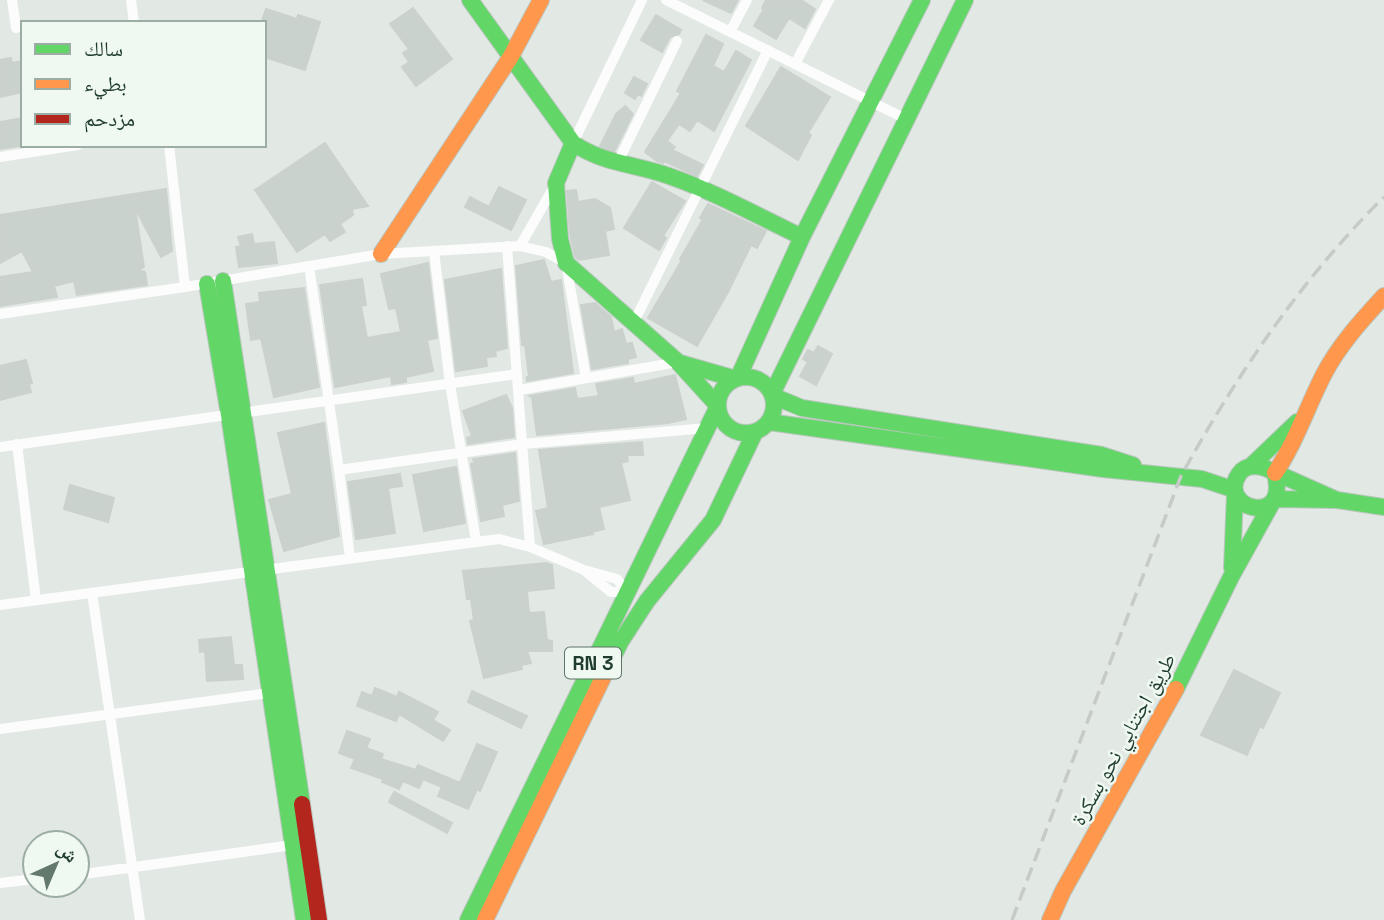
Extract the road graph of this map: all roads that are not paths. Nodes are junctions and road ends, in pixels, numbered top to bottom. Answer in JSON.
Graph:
{"nodes":[{"id":1,"x":12,"y":0,"type":"edge"},
{"id":2,"x":131,"y":0,"type":"edge"},
{"id":3,"x":470,"y":0,"type":"edge"},
{"id":4,"x":541,"y":0,"type":"edge"},
{"id":5,"x":642,"y":0,"type":"edge"},
{"id":6,"x":666,"y":0,"type":"edge"},
{"id":7,"x":747,"y":0,"type":"edge"},
{"id":8,"x":829,"y":0,"type":"edge"},
{"id":9,"x":922,"y":0,"type":"edge"},
{"id":10,"x":965,"y":0,"type":"edge"},
{"id":11,"x":134,"y":21,"type":"edge"},
{"id":12,"x":16,"y":28,"type":"dead end"},
{"id":13,"x":730,"y":32,"type":"junction"},
{"id":14,"x":677,"y":41,"type":"dead end"},
{"id":15,"x":768,"y":50,"type":"junction"},
{"id":16,"x":510,"y":58,"type":"junction"},
{"id":17,"x":795,"y":64,"type":"junction"},
{"id":18,"x":870,"y":102,"type":"junction"},
{"id":19,"x":908,"y":120,"type":"junction"},
{"id":20,"x":573,"y":143,"type":"junction"},
{"id":21,"x":65,"y":147,"type":"edge"},
{"id":22,"x":169,"y":147,"type":"edge"},
{"id":23,"x":0,"y":157,"type":"edge"},
{"id":24,"x":617,"y":164,"type":"junction"},
{"id":25,"x":556,"y":183,"type":"junction"},
{"id":26,"x":698,"y":188,"type":"junction"},
{"id":27,"x":802,"y":237,"type":"junction"},
{"id":28,"x":507,"y":246,"type":"junction"},
{"id":29,"x":520,"y":246,"type":"junction"},
{"id":30,"x":434,"y":251,"type":"junction"},
{"id":31,"x":381,"y":254,"type":"junction"},
{"id":32,"x":566,"y":263,"type":"junction"},
{"id":33,"x":309,"y":266,"type":"junction"},
{"id":34,"x":215,"y":282,"type":"junction"},
{"id":35,"x":185,"y":287,"type":"junction"},
{"id":36,"x":1384,"y":296,"type":"edge"},
{"id":37,"x":0,"y":314,"type":"edge"},
{"id":38,"x":634,"y":322,"type":"junction"},
{"id":39,"x":678,"y":362,"type":"junction"},
{"id":40,"x":517,"y":374,"type":"junction"},
{"id":41,"x":586,"y":378,"type":"junction"},
{"id":42,"x":737,"y":378,"type":"junction"},
{"id":43,"x":450,"y":384,"type":"junction"},
{"id":44,"x":519,"y":390,"type":"junction"},
{"id":45,"x":773,"y":395,"type":"junction"},
{"id":46,"x":329,"y":400,"type":"junction"},
{"id":47,"x":718,"y":406,"type":"junction"},
{"id":48,"x":1306,"y":413,"type":"junction"},
{"id":49,"x":236,"y":414,"type":"junction"},
{"id":50,"x":769,"y":422,"type":"junction"},
{"id":51,"x":708,"y":428,"type":"junction"},
{"id":52,"x":755,"y":432,"type":"junction"},
{"id":53,"x":17,"y":444,"type":"junction"},
{"id":54,"x":523,"y":444,"type":"junction"},
{"id":55,"x":0,"y":447,"type":"edge"},
{"id":56,"x":461,"y":452,"type":"junction"},
{"id":57,"x":1252,"y":465,"type":"junction"},
{"id":58,"x":339,"y":470,"type":"junction"},
{"id":59,"x":1275,"y":474,"type":"junction"},
{"id":60,"x":1166,"y":475,"type":"junction"},
{"id":61,"x":1236,"y":486,"type":"junction"},
{"id":62,"x":1338,"y":500,"type":"junction"},
{"id":63,"x":1274,"y":501,"type":"junction"},
{"id":64,"x":1384,"y":507,"type":"edge"},
{"id":65,"x":476,"y":541,"type":"junction"},
{"id":66,"x":530,"y":547,"type":"junction"},
{"id":67,"x":350,"y":558,"type":"junction"},
{"id":68,"x":259,"y":572,"type":"junction"},
{"id":69,"x":1231,"y":577,"type":"junction"},
{"id":70,"x":627,"y":592,"type":"junction"},
{"id":71,"x":92,"y":593,"type":"junction"},
{"id":72,"x":36,"y":600,"type":"junction"},
{"id":73,"x":647,"y":601,"type":"junction"},
{"id":74,"x":0,"y":605,"type":"edge"},
{"id":75,"x":269,"y":693,"type":"junction"},
{"id":76,"x":111,"y":714,"type":"junction"},
{"id":77,"x":0,"y":729,"type":"edge"},
{"id":78,"x":309,"y":842,"type":"junction"},
{"id":79,"x":292,"y":845,"type":"junction"},
{"id":80,"x":131,"y":868,"type":"junction"},
{"id":81,"x":91,"y":872,"type":"edge"},
{"id":82,"x":21,"y":881,"type":"edge"},
{"id":83,"x":0,"y":883,"type":"edge"},
{"id":84,"x":140,"y":920,"type":"edge"},
{"id":85,"x":304,"y":920,"type":"edge"},
{"id":86,"x":319,"y":920,"type":"edge"},
{"id":87,"x":468,"y":920,"type":"edge"},
{"id":88,"x":485,"y":920,"type":"edge"},
{"id":89,"x":1050,"y":920,"type":"edge"}],
"edges":[{"from":1,"to":12,"type":"street"},
{"from":2,"to":11,"type":"street"},
{"from":3,"to":16,"type":"street"},
{"from":4,"to":16,"type":"street"},
{"from":5,"to":20,"type":"street"},
{"from":6,"to":13,"type":"street"},
{"from":7,"to":13,"type":"street"},
{"from":8,"to":17,"type":"street"},
{"from":9,"to":18,"type":"street"},
{"from":10,"to":19,"type":"street"},
{"from":13,"to":15,"type":"street"},
{"from":14,"to":24,"type":"street"},
{"from":15,"to":17,"type":"street"},
{"from":15,"to":26,"type":"street"},
{"from":16,"to":20,"type":"street"},
{"from":16,"to":31,"type":"street"},
{"from":17,"to":18,"type":"street"},
{"from":18,"to":19,"type":"street"},
{"from":18,"to":27,"type":"street"},
{"from":19,"to":45,"type":"street"},
{"from":20,"to":24,"type":"street"},
{"from":20,"to":25,"type":"street"},
{"from":21,"to":23,"type":"street"},
{"from":22,"to":35,"type":"street"},
{"from":24,"to":26,"type":"street"},
{"from":25,"to":29,"type":"street"},
{"from":25,"to":32,"type":"street"},
{"from":26,"to":27,"type":"street"},
{"from":26,"to":38,"type":"street"},
{"from":27,"to":42,"type":"street"},
{"from":28,"to":29,"type":"street"},
{"from":28,"to":30,"type":"street"},
{"from":28,"to":40,"type":"street"},
{"from":29,"to":32,"type":"street"},
{"from":30,"to":31,"type":"street"},
{"from":30,"to":43,"type":"street"},
{"from":31,"to":33,"type":"street"},
{"from":32,"to":38,"type":"street"},
{"from":32,"to":41,"type":"street"},
{"from":33,"to":34,"type":"street"},
{"from":33,"to":46,"type":"street"},
{"from":34,"to":35,"type":"street"},
{"from":34,"to":49,"type":"street"},
{"from":35,"to":37,"type":"street"},
{"from":36,"to":48,"type":"street"},
{"from":38,"to":39,"type":"street"},
{"from":39,"to":41,"type":"street"},
{"from":39,"to":42,"type":"street"},
{"from":39,"to":47,"type":"street"},
{"from":40,"to":43,"type":"street"},
{"from":40,"to":44,"type":"street"},
{"from":41,"to":44,"type":"street"},
{"from":42,"to":45,"type":"street"},
{"from":42,"to":47,"type":"street"},
{"from":43,"to":46,"type":"street"},
{"from":43,"to":56,"type":"street"},
{"from":44,"to":54,"type":"street"},
{"from":45,"to":50,"type":"street"},
{"from":45,"to":60,"type":"street"},
{"from":46,"to":49,"type":"street"},
{"from":46,"to":58,"type":"street"},
{"from":47,"to":51,"type":"street","number":"RN 3"},
{"from":47,"to":52,"type":"street"},
{"from":48,"to":57,"type":"street"},
{"from":48,"to":59,"type":"street"},
{"from":49,"to":53,"type":"street"},
{"from":49,"to":68,"type":"street"},
{"from":50,"to":52,"type":"street"},
{"from":50,"to":60,"type":"street"},
{"from":51,"to":54,"type":"street"},
{"from":51,"to":70,"type":"street","number":"RN 3"},
{"from":52,"to":73,"type":"street","number":"RN 3"},
{"from":53,"to":55,"type":"street"},
{"from":53,"to":72,"type":"street"},
{"from":54,"to":56,"type":"street"},
{"from":54,"to":66,"type":"street"},
{"from":56,"to":58,"type":"street"},
{"from":56,"to":65,"type":"street"},
{"from":57,"to":59,"type":"street"},
{"from":57,"to":61,"type":"street"},
{"from":58,"to":67,"type":"street"},
{"from":59,"to":62,"type":"street"},
{"from":59,"to":63,"type":"street"},
{"from":60,"to":61,"type":"street"},
{"from":61,"to":63,"type":"street"},
{"from":61,"to":69,"type":"street"},
{"from":62,"to":63,"type":"street"},
{"from":62,"to":64,"type":"street"},
{"from":63,"to":69,"type":"street","name":"طريق اجتنابي نحو بسكرة"},
{"from":65,"to":66,"type":"street"},
{"from":65,"to":67,"type":"street"},
{"from":66,"to":70,"type":"street"},
{"from":67,"to":68,"type":"street"},
{"from":68,"to":71,"type":"street"},
{"from":68,"to":75,"type":"street"},
{"from":68,"to":78,"type":"street"},
{"from":69,"to":89,"type":"street","name":"طريق اجتنابي نحو بسكرة"},
{"from":70,"to":73,"type":"street"},
{"from":70,"to":87,"type":"street","number":"RN 3"},
{"from":71,"to":72,"type":"street"},
{"from":71,"to":76,"type":"street"},
{"from":72,"to":74,"type":"street"},
{"from":73,"to":88,"type":"street","number":"RN 3"},
{"from":75,"to":76,"type":"street"},
{"from":75,"to":79,"type":"street"},
{"from":76,"to":77,"type":"street"},
{"from":76,"to":80,"type":"street"},
{"from":78,"to":79,"type":"street"},
{"from":78,"to":86,"type":"street"},
{"from":79,"to":80,"type":"street"},
{"from":79,"to":85,"type":"street"},
{"from":80,"to":81,"type":"street"},
{"from":80,"to":84,"type":"street"},
{"from":82,"to":83,"type":"street"}]}
